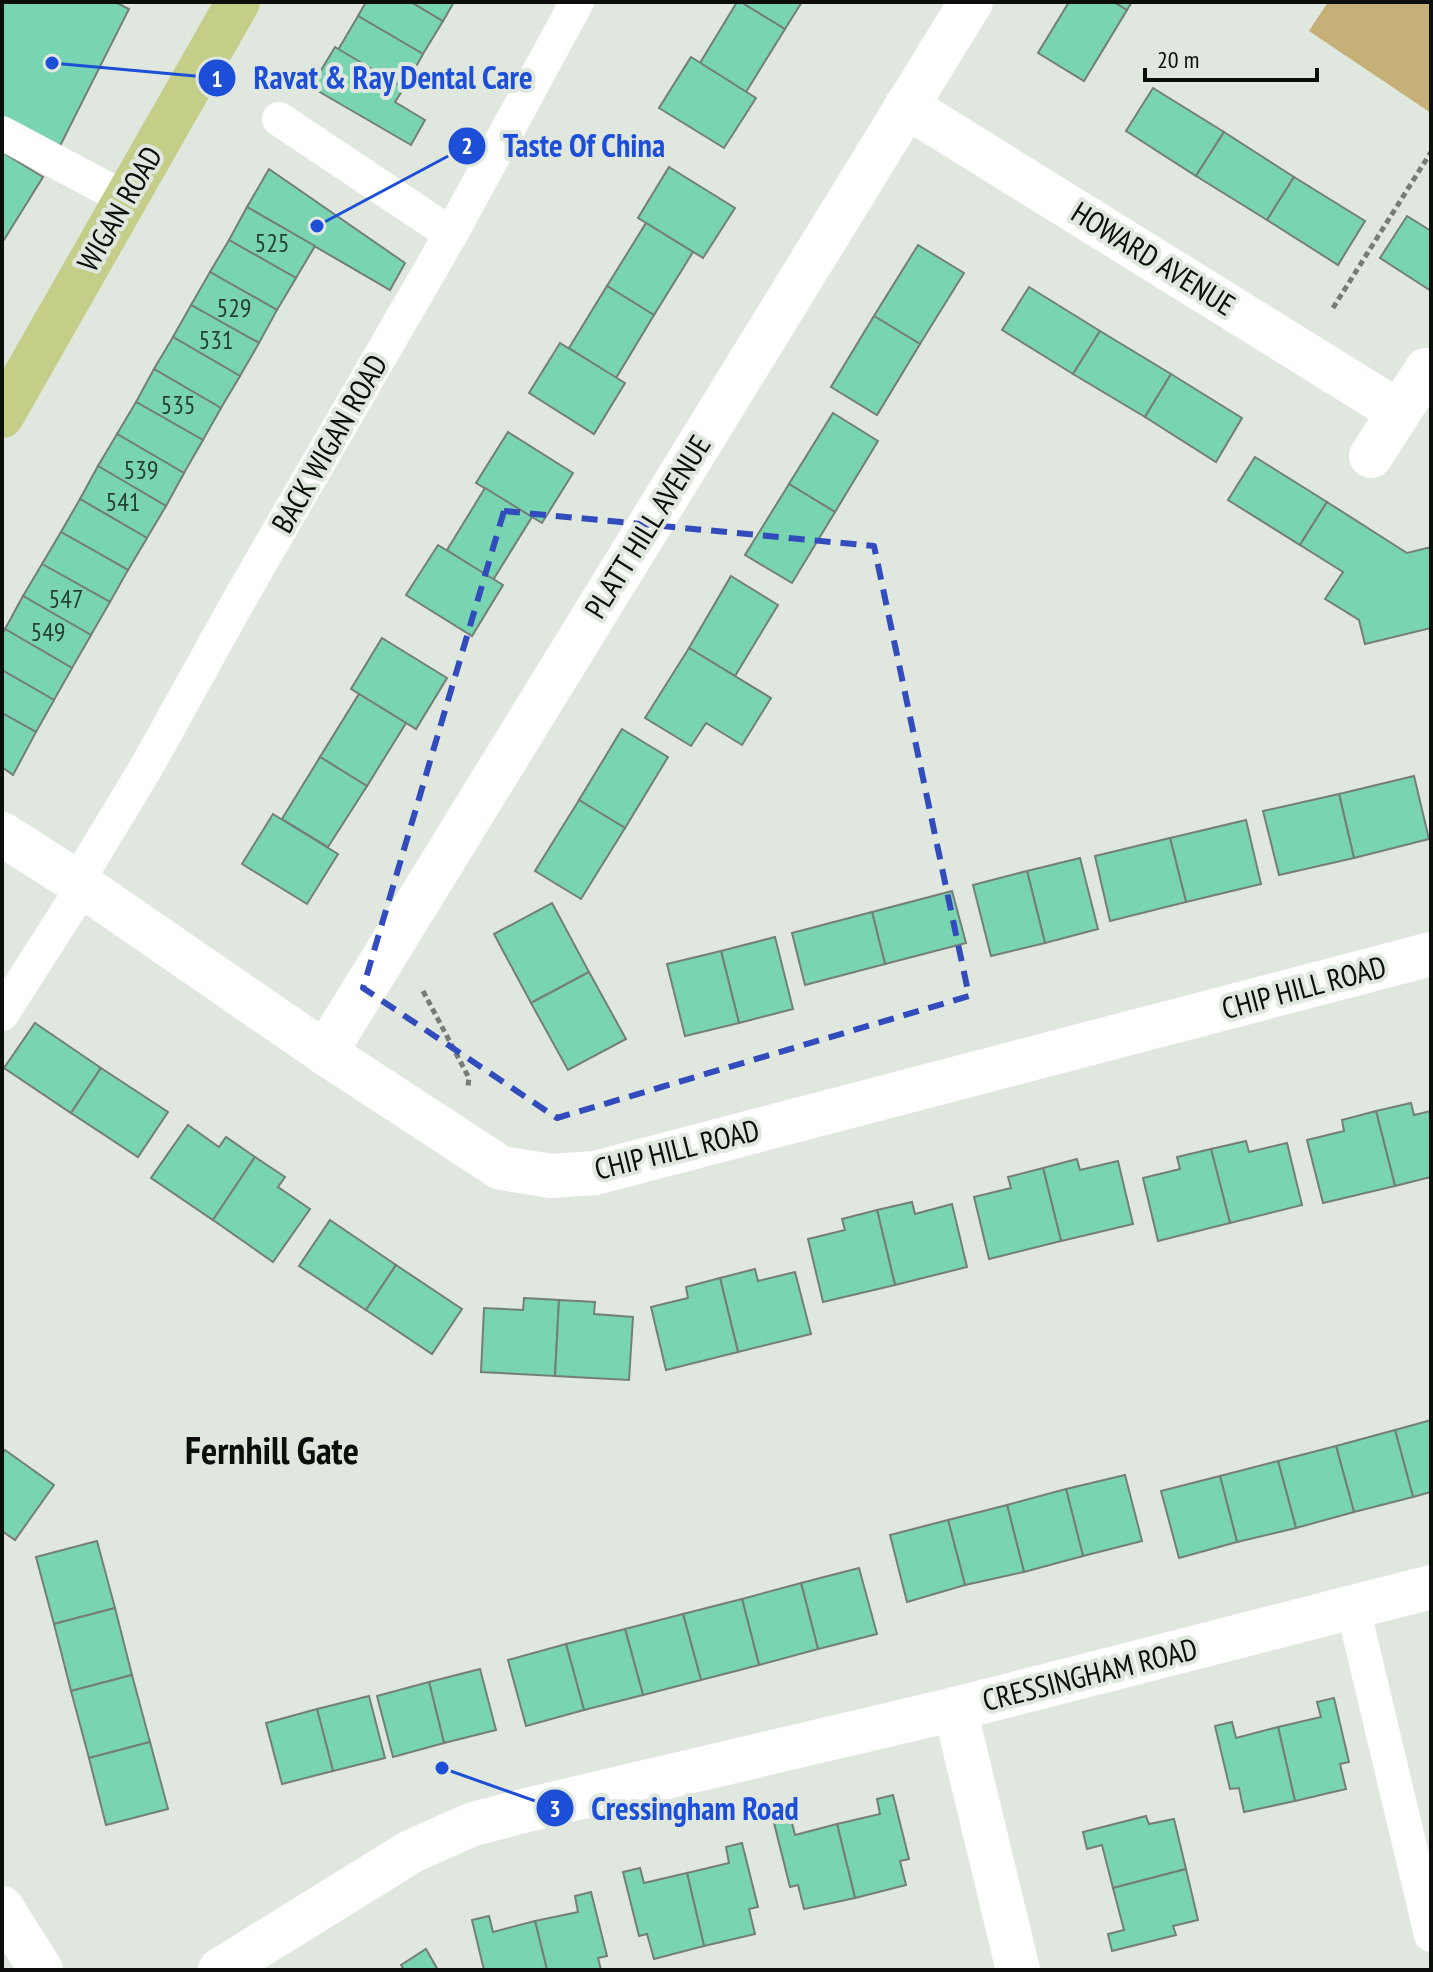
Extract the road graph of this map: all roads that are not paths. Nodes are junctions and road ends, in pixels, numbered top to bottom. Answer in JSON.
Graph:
{"nodes":[{"id":1,"x":238,"y":2,"type":"edge"},
{"id":2,"x":577,"y":2,"type":"edge"},
{"id":3,"x":971,"y":2,"type":"edge"},
{"id":4,"x":906,"y":106,"type":"junction"},
{"id":5,"x":279,"y":119,"type":"dead end"},
{"id":6,"x":2,"y":133,"type":"edge"},
{"id":7,"x":126,"y":199,"type":"junction"},
{"id":8,"x":451,"y":234,"type":"junction"},
{"id":9,"x":1426,"y":370,"type":"dead end"},
{"id":10,"x":1399,"y":412,"type":"junction"},
{"id":11,"x":2,"y":416,"type":"edge"},
{"id":12,"x":1371,"y":456,"type":"dead end"},
{"id":13,"x":2,"y":834,"type":"edge"},
{"id":14,"x":80,"y":885,"type":"junction"},
{"id":15,"x":1431,"y":954,"type":"edge"},
{"id":16,"x":2,"y":1014,"type":"edge"},
{"id":17,"x":325,"y":1053,"type":"junction"},
{"id":18,"x":1431,"y":1587,"type":"edge"},
{"id":19,"x":1353,"y":1608,"type":"junction"},
{"id":20,"x":955,"y":1709,"type":"junction"},
{"id":21,"x":2,"y":1908,"type":"edge"},
{"id":22,"x":1431,"y":1935,"type":"edge"},
{"id":23,"x":41,"y":1970,"type":"edge"},
{"id":24,"x":220,"y":1970,"type":"edge"},
{"id":25,"x":1018,"y":1970,"type":"edge"}],
"edges":[{"from":1,"to":7,"type":"main road","name":"WIGAN ROAD"},
{"from":2,"to":8,"type":"lane","name":"BACK WIGAN ROAD"},
{"from":3,"to":4,"type":"street","name":"PLATT HILL AVENUE"},
{"from":4,"to":10,"type":"street","name":"HOWARD AVENUE"},
{"from":4,"to":17,"type":"street","name":"PLATT HILL AVENUE"},
{"from":5,"to":8,"type":"lane"},
{"from":6,"to":7,"type":"lane"},
{"from":7,"to":11,"type":"main road","name":"WIGAN ROAD"},
{"from":8,"to":14,"type":"lane","name":"BACK WIGAN ROAD"},
{"from":9,"to":10,"type":"street"},
{"from":10,"to":12,"type":"street"},
{"from":13,"to":14,"type":"street","name":"CHIP HILL ROAD"},
{"from":14,"to":16,"type":"lane","name":"BACK WIGAN ROAD"},
{"from":14,"to":17,"type":"street","name":"CHIP HILL ROAD"},
{"from":15,"to":17,"type":"street","name":"CHIP HILL ROAD"},
{"from":18,"to":19,"type":"street","name":"CRESSINGHAM ROAD"},
{"from":19,"to":20,"type":"street","name":"CRESSINGHAM ROAD"},
{"from":19,"to":22,"type":"lane"},
{"from":20,"to":24,"type":"street","name":"CRESSINGHAM ROAD"},
{"from":20,"to":25,"type":"street"},
{"from":21,"to":23,"type":"street"}]}
